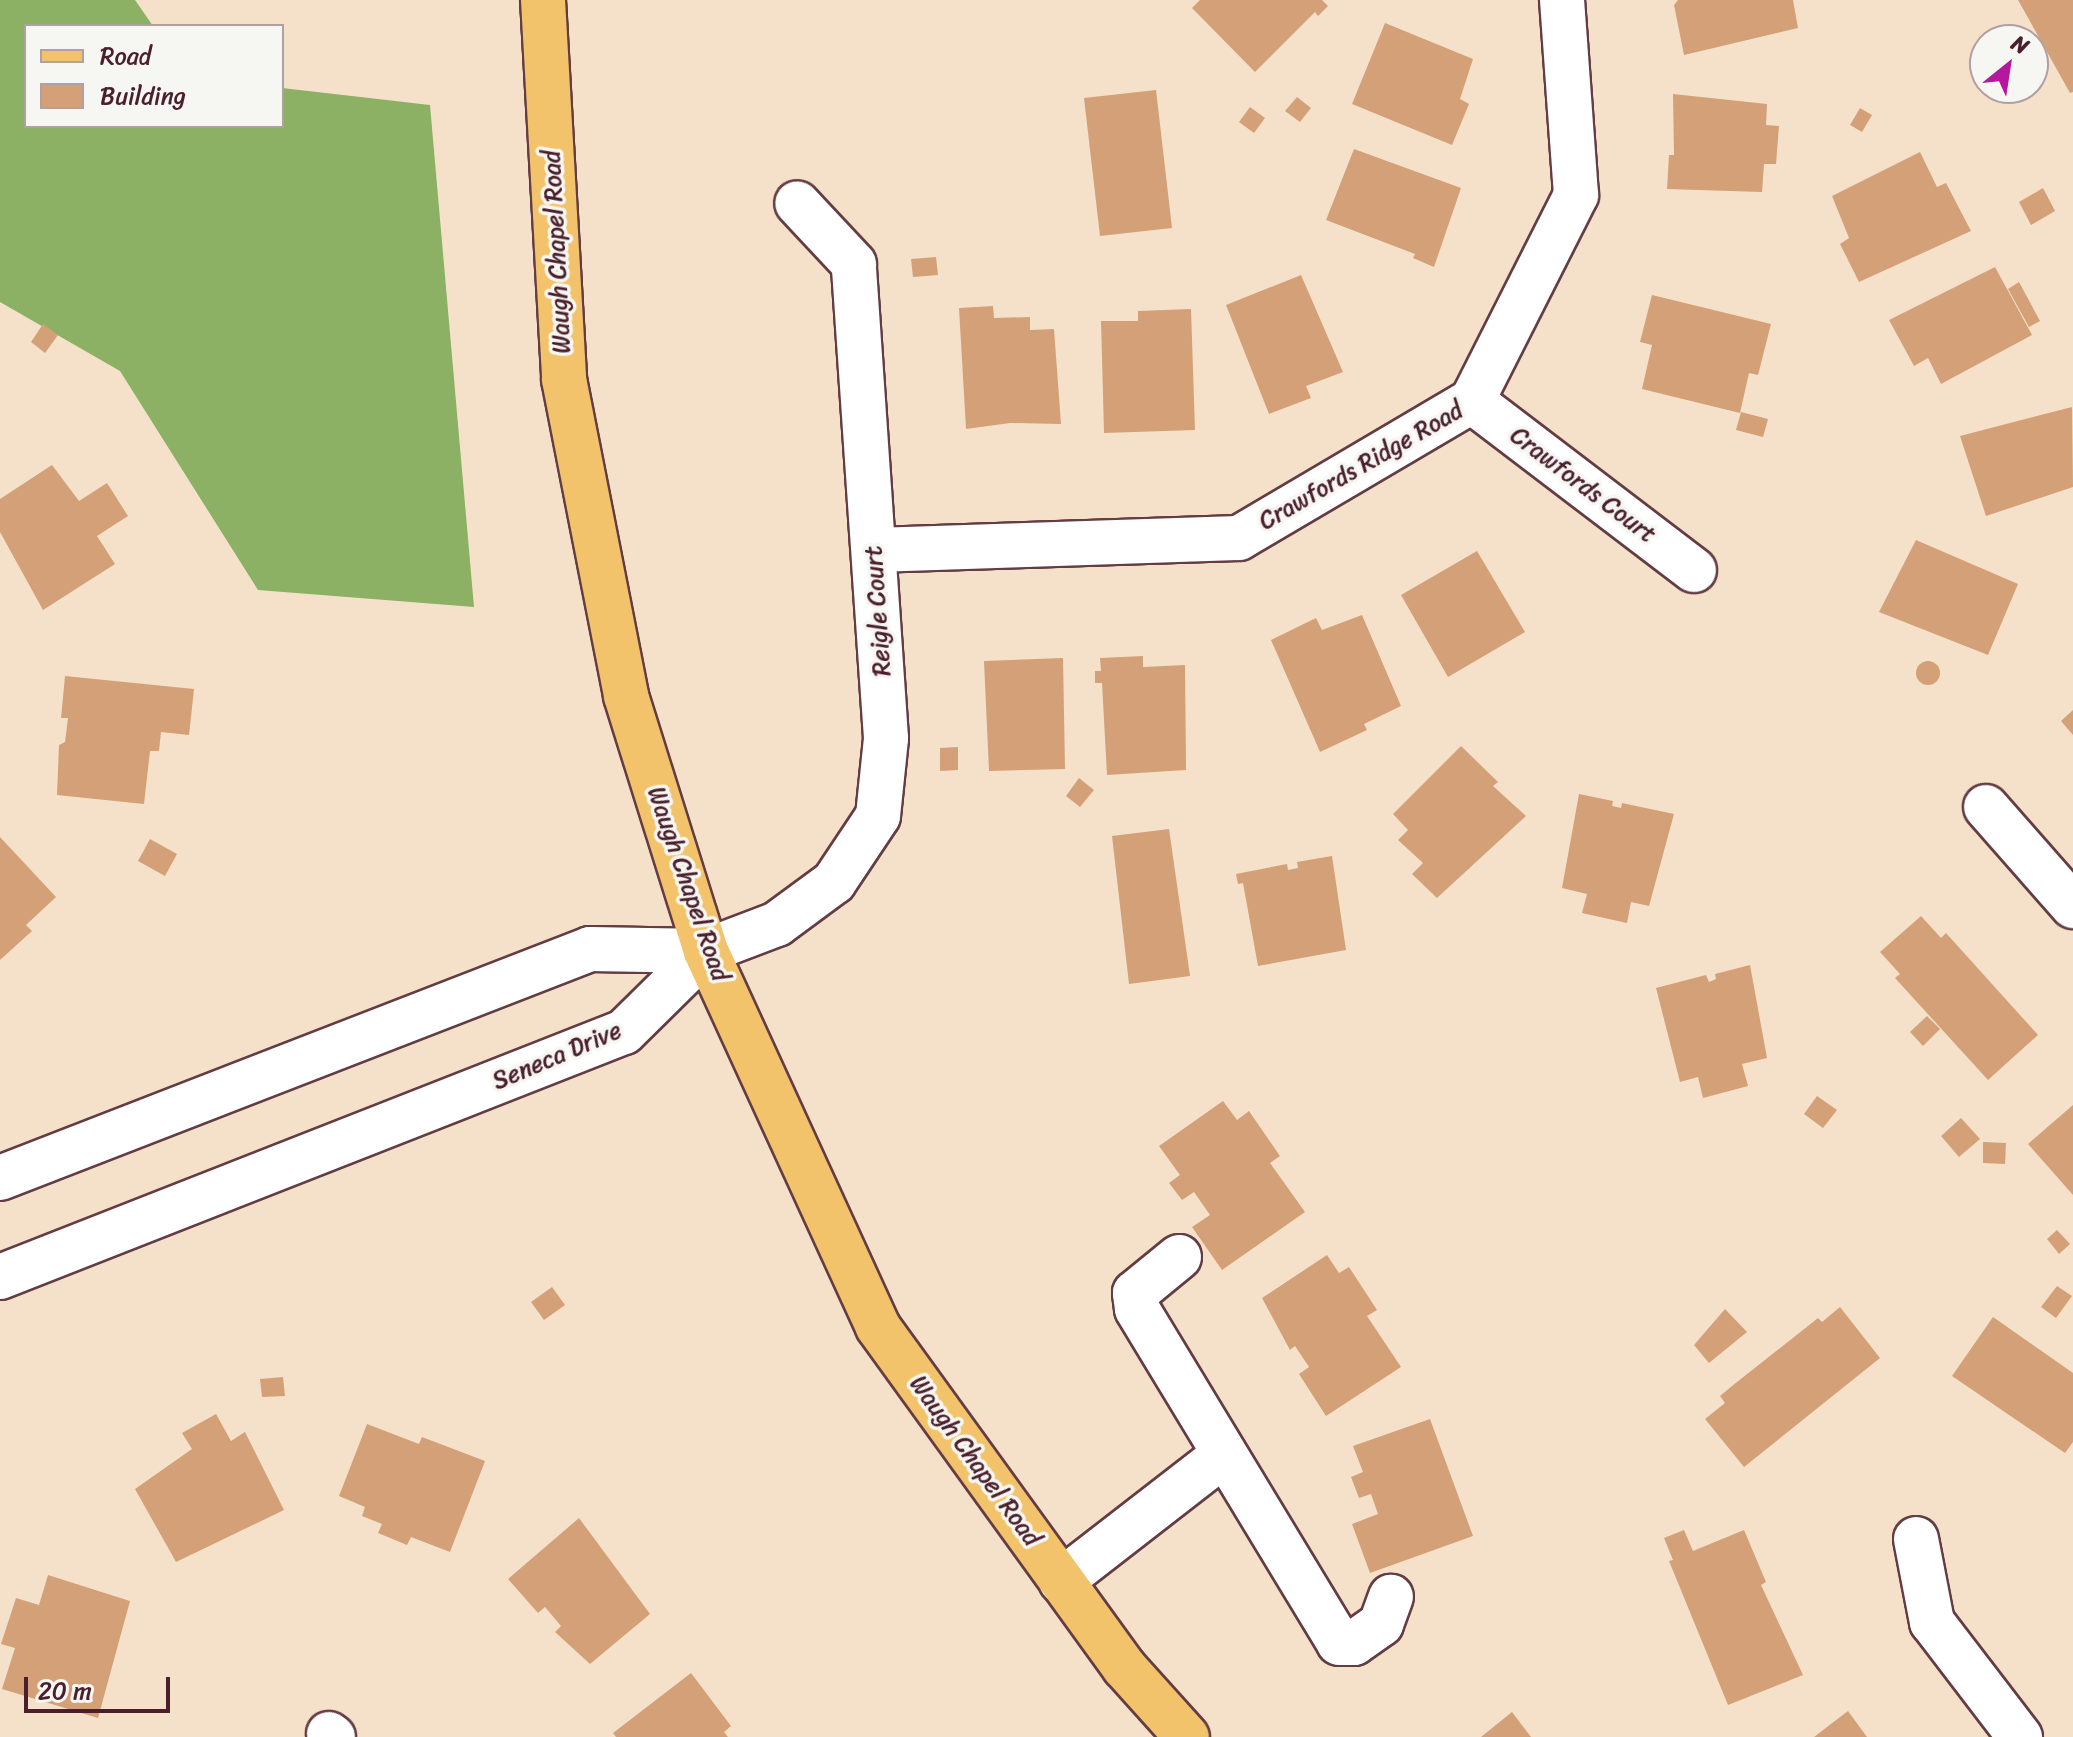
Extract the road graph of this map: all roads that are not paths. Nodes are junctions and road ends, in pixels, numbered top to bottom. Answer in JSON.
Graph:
{"nodes":[{"id":1,"x":543,"y":0,"type":"edge"},
{"id":2,"x":1562,"y":0,"type":"edge"},
{"id":3,"x":797,"y":203,"type":"dead end"},
{"id":4,"x":1472,"y":401,"type":"junction"},
{"id":5,"x":874,"y":550,"type":"junction"},
{"id":6,"x":1694,"y":570,"type":"dead end"},
{"id":7,"x":1986,"y":807,"type":"dead end"},
{"id":8,"x":2073,"y":906,"type":"edge"},
{"id":9,"x":706,"y":951,"type":"junction"},
{"id":10,"x":0,"y":1178,"type":"edge"},
{"id":11,"x":1179,"y":1257,"type":"dead end"},
{"id":12,"x":0,"y":1277,"type":"edge"},
{"id":13,"x":1225,"y":1454,"type":"junction"},
{"id":14,"x":1916,"y":1539,"type":"dead end"},
{"id":15,"x":1061,"y":1581,"type":"junction"},
{"id":16,"x":1391,"y":1597,"type":"dead end"},
{"id":17,"x":1187,"y":1737,"type":"edge"},
{"id":18,"x":2020,"y":1737,"type":"edge"}],
"edges":[{"from":1,"to":9,"type":"main road","name":"Waugh Chapel Road"},
{"from":2,"to":4,"type":"street","name":"Crawfords Ridge Road"},
{"from":3,"to":5,"type":"street","name":"Reigle Court"},
{"from":4,"to":5,"type":"street","name":"Crawfords Ridge Road"},
{"from":4,"to":6,"type":"street","name":"Crawfords Court"},
{"from":5,"to":9,"type":"street","name":"Reigle Court"},
{"from":7,"to":8,"type":"street"},
{"from":9,"to":10,"type":"street"},
{"from":9,"to":12,"type":"street","name":"Seneca Drive"},
{"from":9,"to":15,"type":"main road","name":"Waugh Chapel Road"},
{"from":11,"to":13,"type":"street"},
{"from":13,"to":15,"type":"street"},
{"from":13,"to":16,"type":"street"},
{"from":14,"to":18,"type":"street"},
{"from":15,"to":17,"type":"main road","name":"Waugh Chapel Road"}]}
